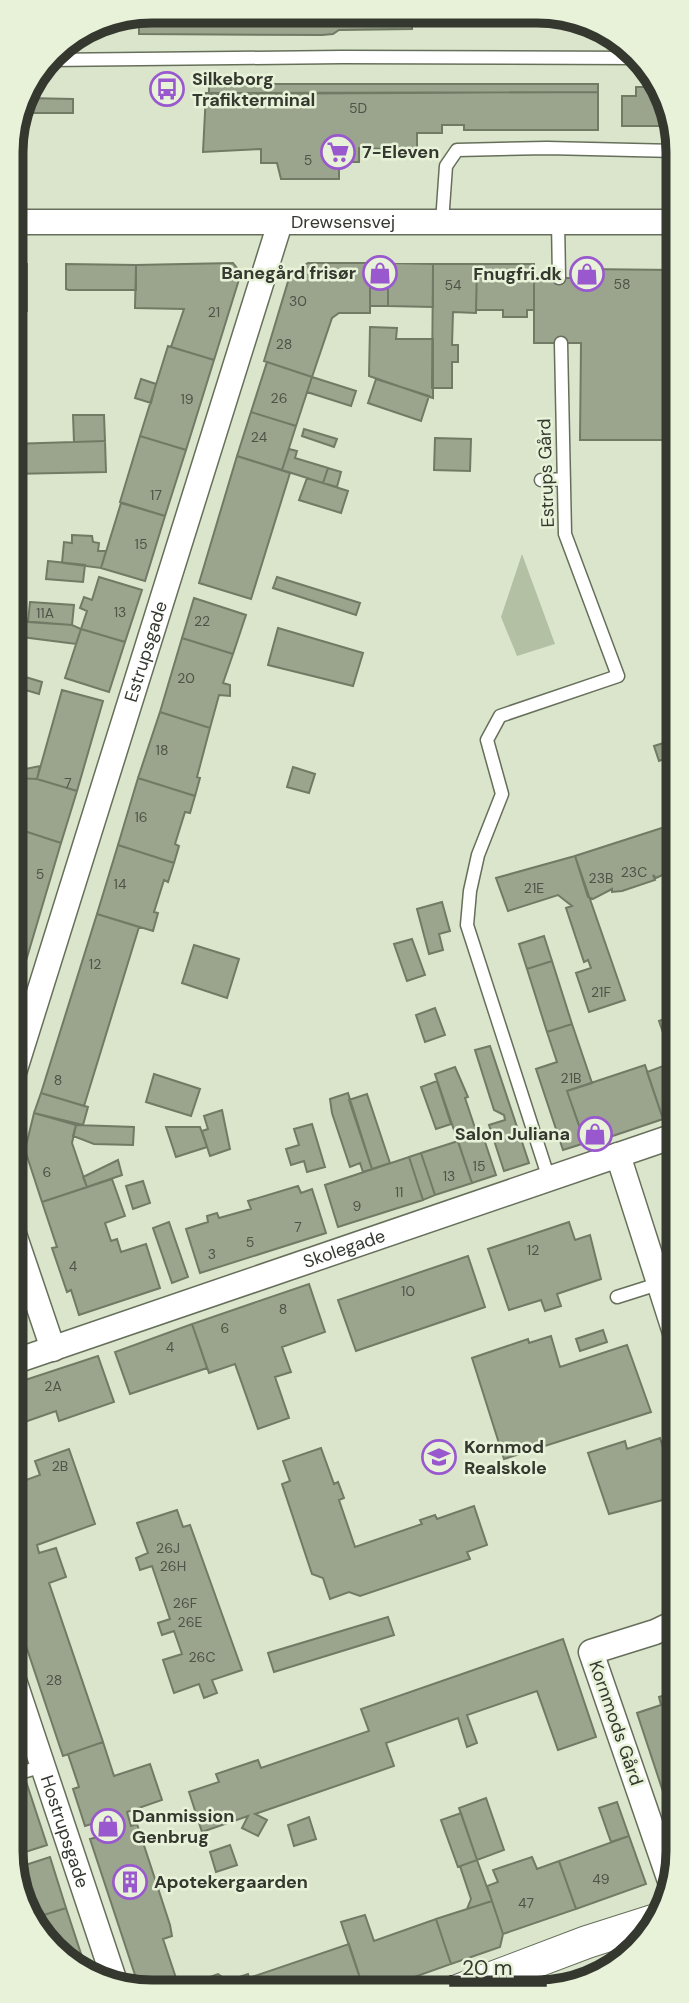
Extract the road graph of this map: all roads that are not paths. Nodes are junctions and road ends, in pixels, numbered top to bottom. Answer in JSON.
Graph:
{"nodes":[{"id":1,"x":627,"y":58,"type":"edge"},
{"id":2,"x":62,"y":60,"type":"edge"},
{"id":3,"x":666,"y":151,"type":"edge"},
{"id":4,"x":558,"y":221,"type":"junction"},
{"id":5,"x":23,"y":222,"type":"edge"},
{"id":6,"x":442,"y":222,"type":"junction"},
{"id":7,"x":666,"y":222,"type":"edge"},
{"id":8,"x":280,"y":223,"type":"junction"},
{"id":9,"x":559,"y":278,"type":"dead end"},
{"id":10,"x":561,"y":343,"type":"dead end"},
{"id":11,"x":564,"y":479,"type":"junction"},
{"id":12,"x":541,"y":480,"type":"dead end"},
{"id":13,"x":23,"y":1044,"type":"edge"},
{"id":14,"x":666,"y":1139,"type":"edge"},
{"id":15,"x":618,"y":1155,"type":"junction"},
{"id":16,"x":548,"y":1179,"type":"junction"},
{"id":17,"x":23,"y":1260,"type":"edge"},
{"id":18,"x":659,"y":1284,"type":"junction"},
{"id":19,"x":617,"y":1297,"type":"dead end"},
{"id":20,"x":666,"y":1305,"type":"edge"},
{"id":21,"x":54,"y":1349,"type":"junction"},
{"id":22,"x":23,"y":1359,"type":"edge"},
{"id":23,"x":666,"y":1627,"type":"edge"},
{"id":24,"x":23,"y":1723,"type":"edge"},
{"id":25,"x":665,"y":1867,"type":"edge"},
{"id":26,"x":644,"y":1924,"type":"edge"},
{"id":27,"x":112,"y":1973,"type":"edge"},
{"id":28,"x":486,"y":1980,"type":"edge"}],
"edges":[{"from":1,"to":2,"type":"lane"},
{"from":3,"to":6,"type":"lane"},
{"from":4,"to":6,"type":"street","name":"Drewsensvej"},
{"from":4,"to":7,"type":"street","name":"Drewsensvej"},
{"from":4,"to":9,"type":"lane"},
{"from":5,"to":8,"type":"street","name":"Drewsensvej"},
{"from":6,"to":8,"type":"street","name":"Drewsensvej"},
{"from":8,"to":13,"type":"street","name":"Estrupsgade"},
{"from":10,"to":11,"type":"lane","name":"Estrups Gård"},
{"from":11,"to":12,"type":"lane"},
{"from":11,"to":16,"type":"lane","name":"Estrups Gård"},
{"from":14,"to":15,"type":"street","name":"Skolegade"},
{"from":15,"to":16,"type":"street","name":"Skolegade"},
{"from":15,"to":18,"type":"street"},
{"from":16,"to":21,"type":"street","name":"Skolegade"},
{"from":17,"to":21,"type":"street"},
{"from":18,"to":19,"type":"lane"},
{"from":18,"to":20,"type":"street"},
{"from":21,"to":22,"type":"street","name":"Skolegade"},
{"from":23,"to":25,"type":"street","name":"Kornmods Gård"},
{"from":24,"to":27,"type":"street","name":"Hostrupsgade"},
{"from":26,"to":28,"type":"street"}]}
